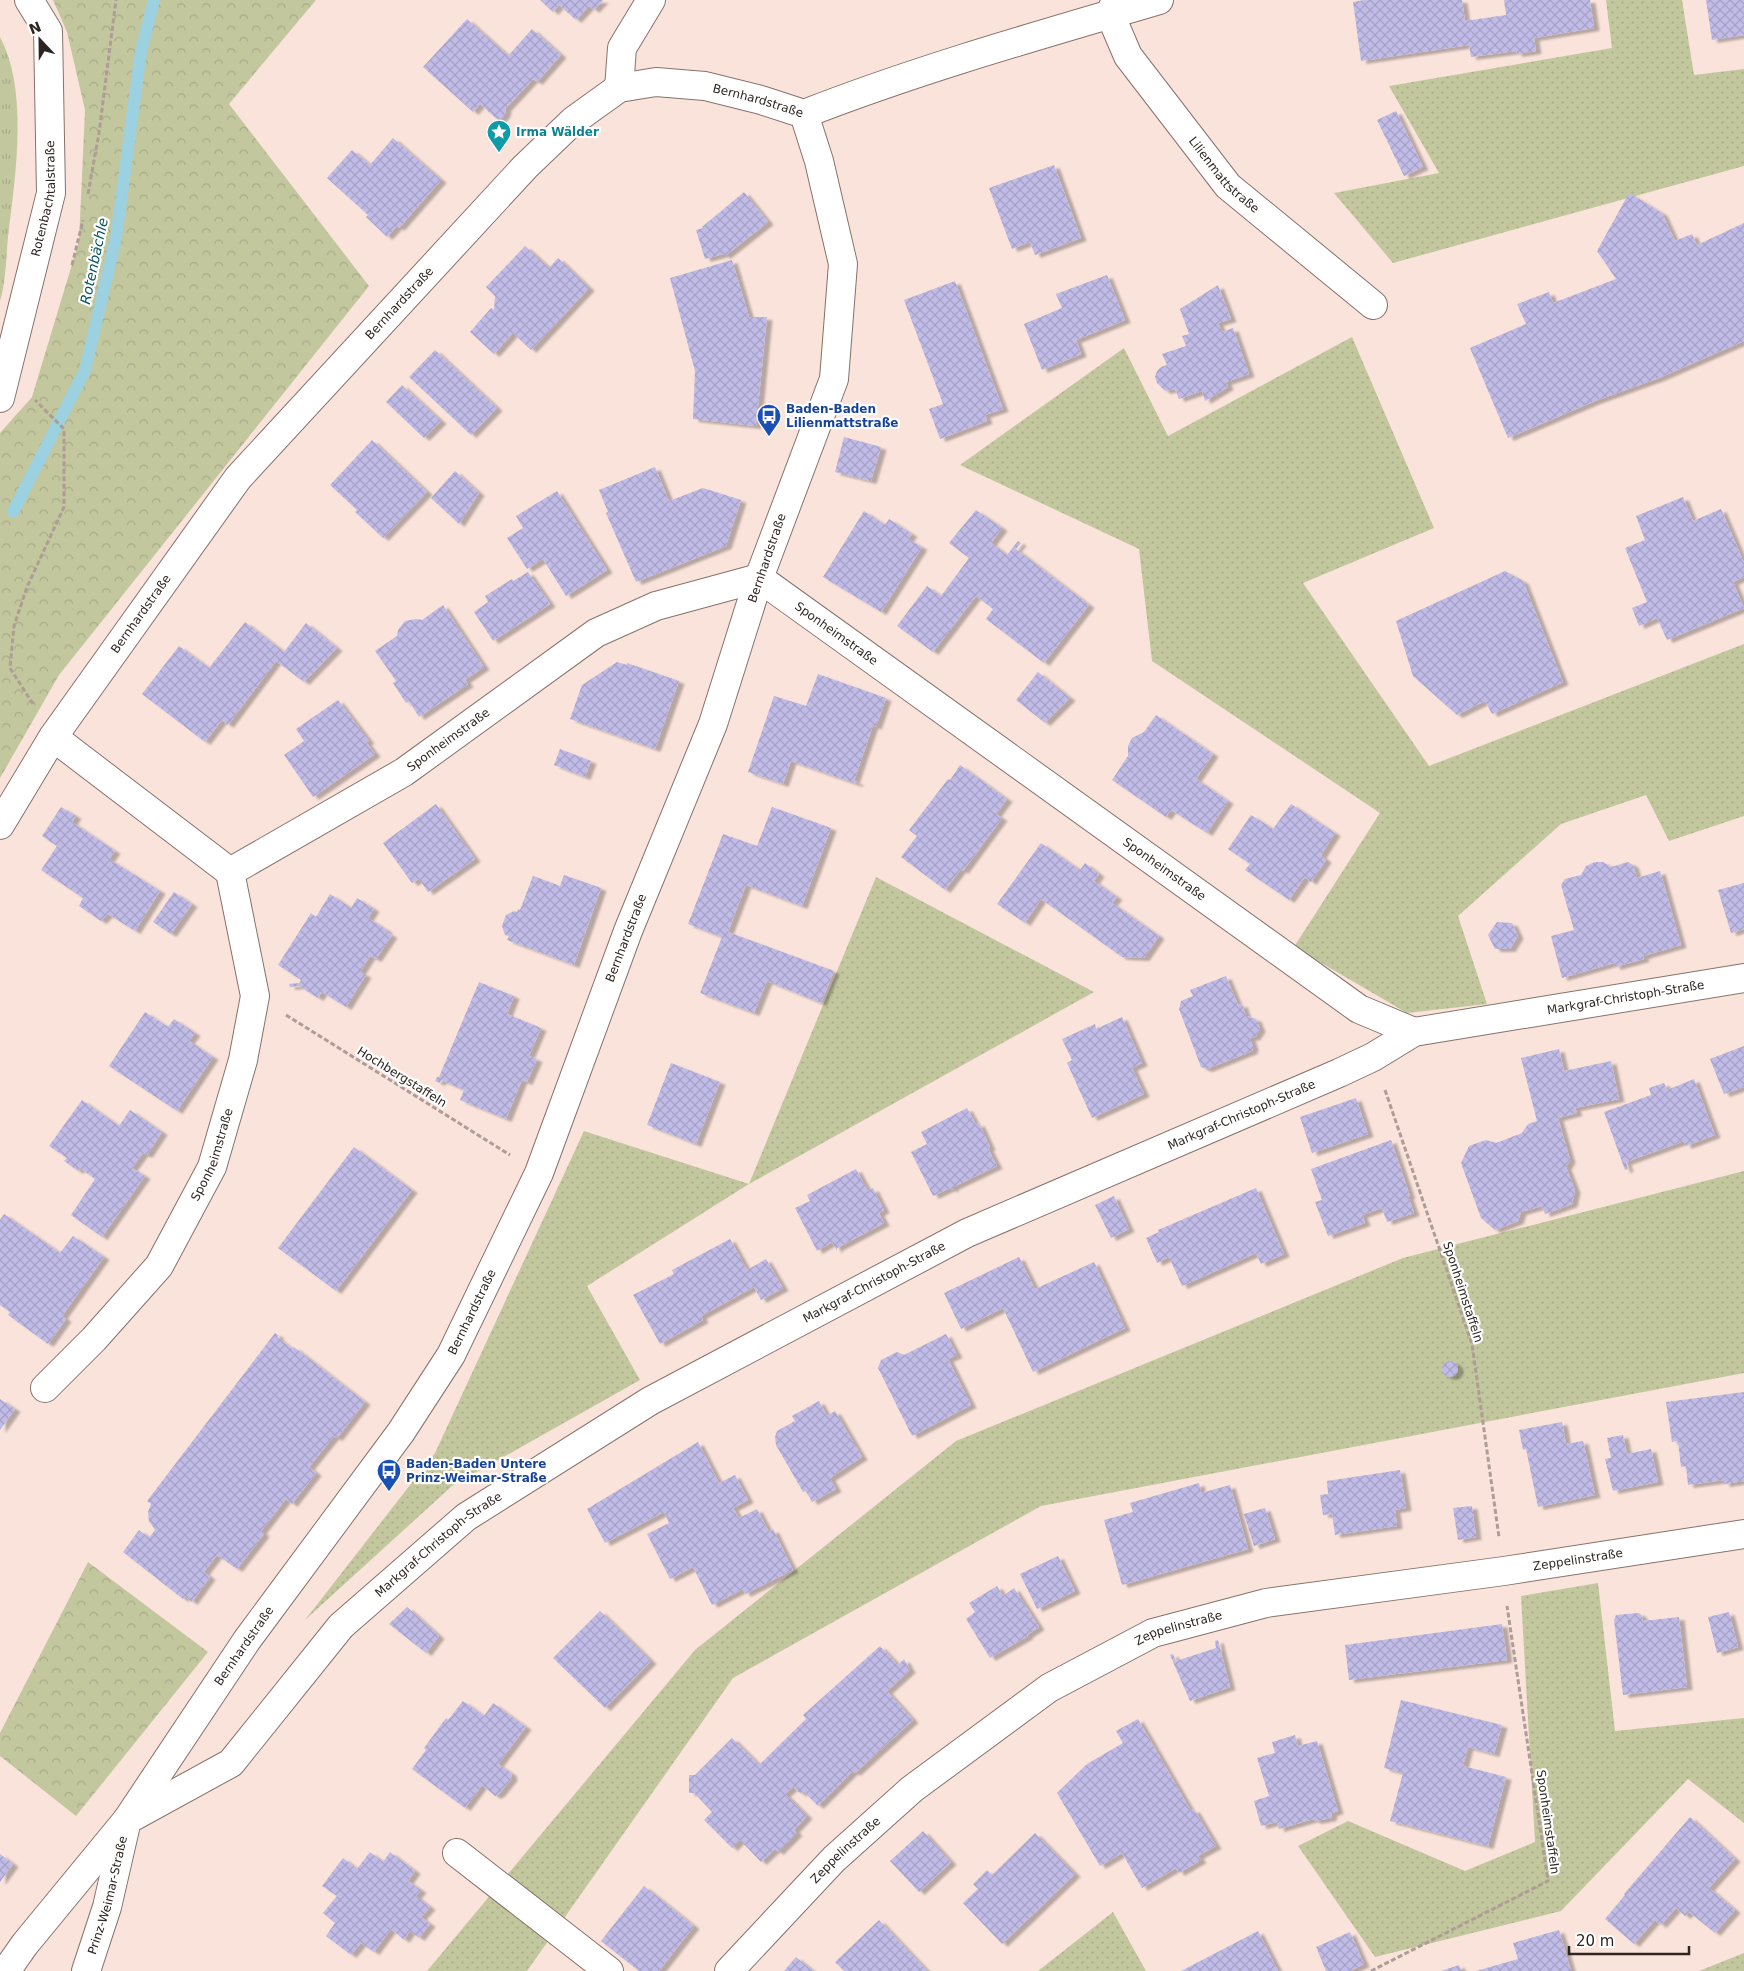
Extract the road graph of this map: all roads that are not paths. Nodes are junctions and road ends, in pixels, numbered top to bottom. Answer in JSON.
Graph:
{"nodes":[{"id":1,"x":29,"y":0,"type":"edge"},
{"id":2,"x":651,"y":0,"type":"edge"},
{"id":3,"x":1159,"y":0,"type":"edge"},
{"id":4,"x":1113,"y":7,"type":"edge"},
{"id":5,"x":620,"y":88,"type":"junction"},
{"id":6,"x":804,"y":114,"type":"junction"},
{"id":7,"x":1373,"y":305,"type":"dead end"},
{"id":8,"x":0,"y":398,"type":"edge"},
{"id":9,"x":759,"y":578,"type":"junction"},
{"id":10,"x":53,"y":737,"type":"junction"},
{"id":11,"x":0,"y":825,"type":"edge"},
{"id":12,"x":230,"y":872,"type":"junction"},
{"id":13,"x":1744,"y":978,"type":"edge"},
{"id":14,"x":1414,"y":1032,"type":"junction"},
{"id":15,"x":45,"y":1388,"type":"dead end"},
{"id":16,"x":1744,"y":1534,"type":"edge"},
{"id":17,"x":127,"y":1820,"type":"junction"},
{"id":18,"x":457,"y":1853,"type":"dead end"},
{"id":19,"x":6,"y":1971,"type":"edge"},
{"id":20,"x":86,"y":1971,"type":"edge"},
{"id":21,"x":609,"y":1971,"type":"edge"},
{"id":22,"x":728,"y":1971,"type":"edge"}],
"edges":[{"from":1,"to":8,"type":"street","name":"Rotenbachtalstraße"},
{"from":2,"to":5,"type":"street"},
{"from":3,"to":4,"type":"street"},
{"from":4,"to":6,"type":"street"},
{"from":4,"to":7,"type":"street","name":"Lilienmattstraße"},
{"from":5,"to":6,"type":"street","name":"Bernhardstraße"},
{"from":5,"to":10,"type":"street","name":"Bernhardstraße"},
{"from":6,"to":9,"type":"street","name":"Bernhardstraße"},
{"from":9,"to":12,"type":"street","name":"Sponheimstraße"},
{"from":9,"to":14,"type":"street","name":"Sponheimstraße"},
{"from":9,"to":17,"type":"street","name":"Bernhardstraße"},
{"from":10,"to":11,"type":"street","name":"Bernhardstraße"},
{"from":10,"to":12,"type":"street"},
{"from":12,"to":15,"type":"street","name":"Sponheimstraße"},
{"from":13,"to":14,"type":"street","name":"Markgraf-Christoph-Straße"},
{"from":14,"to":17,"type":"street","name":"Markgraf-Christoph-Straße"},
{"from":16,"to":22,"type":"street","name":"Zeppelinstraße"},
{"from":17,"to":19,"type":"street","name":"Bernhardstraße"},
{"from":17,"to":20,"type":"street","name":"Prinz-Weimar-Straße"},
{"from":18,"to":21,"type":"street"}]}
